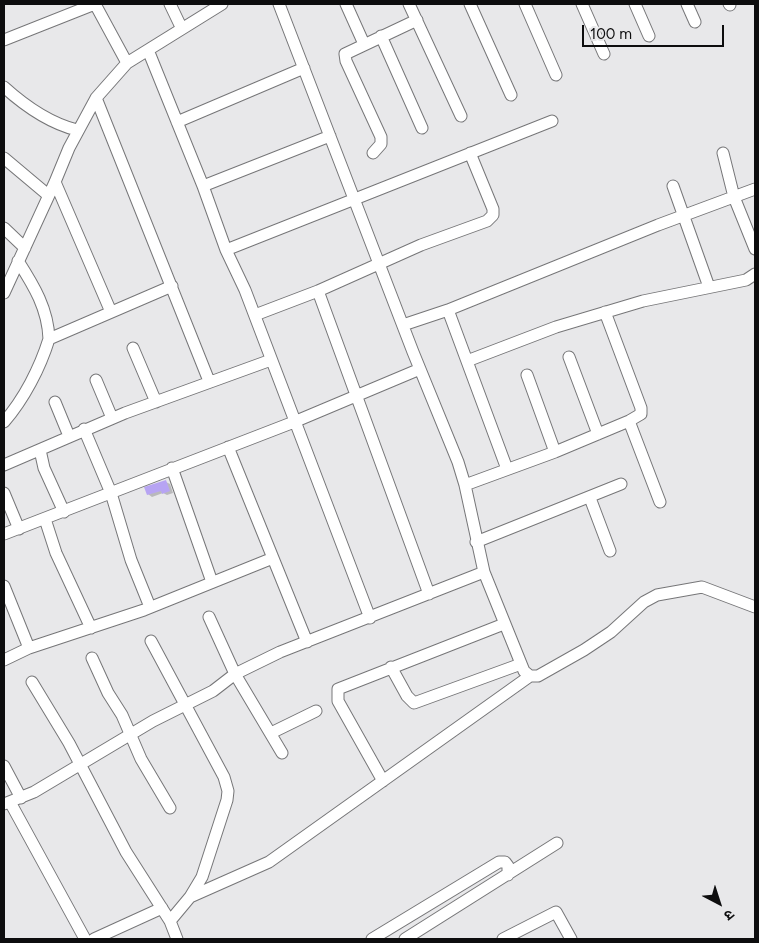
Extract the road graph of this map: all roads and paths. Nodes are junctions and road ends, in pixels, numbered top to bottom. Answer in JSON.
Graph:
{"nodes":[{"id":1,"x":95,"y":4,"type":"edge"},
{"id":2,"x":170,"y":4,"type":"edge"},
{"id":3,"x":222,"y":4,"type":"edge"},
{"id":4,"x":279,"y":4,"type":"edge"},
{"id":5,"x":346,"y":4,"type":"edge"},
{"id":6,"x":409,"y":4,"type":"edge"},
{"id":7,"x":470,"y":4,"type":"edge"},
{"id":8,"x":525,"y":4,"type":"edge"},
{"id":9,"x":582,"y":4,"type":"edge"},
{"id":10,"x":635,"y":4,"type":"edge"},
{"id":11,"x":687,"y":4,"type":"edge"},
{"id":12,"x":417,"y":20,"type":"junction"},
{"id":13,"x":695,"y":22,"type":"dead end"},
{"id":14,"x":182,"y":30,"type":"junction"},
{"id":15,"x":381,"y":36,"type":"junction"},
{"id":16,"x":649,"y":36,"type":"dead end"},
{"id":17,"x":4,"y":40,"type":"edge"},
{"id":18,"x":364,"y":44,"type":"junction"},
{"id":19,"x":148,"y":50,"type":"junction"},
{"id":20,"x":604,"y":54,"type":"dead end"},
{"id":21,"x":127,"y":63,"type":"junction"},
{"id":22,"x":304,"y":68,"type":"junction"},
{"id":23,"x":556,"y":75,"type":"dead end"},
{"id":24,"x":4,"y":87,"type":"edge"},
{"id":25,"x":511,"y":96,"type":"dead end"},
{"id":26,"x":96,"y":98,"type":"junction"},
{"id":27,"x":461,"y":116,"type":"dead end"},
{"id":28,"x":552,"y":121,"type":"dead end"},
{"id":29,"x":177,"y":122,"type":"junction"},
{"id":30,"x":422,"y":128,"type":"dead end"},
{"id":31,"x":77,"y":130,"type":"junction"},
{"id":32,"x":330,"y":136,"type":"junction"},
{"id":33,"x":373,"y":153,"type":"dead end"},
{"id":34,"x":470,"y":153,"type":"junction"},
{"id":35,"x":723,"y":153,"type":"dead end"},
{"id":36,"x":4,"y":158,"type":"edge"},
{"id":37,"x":55,"y":182,"type":"junction"},
{"id":38,"x":203,"y":186,"type":"junction"},
{"id":39,"x":673,"y":186,"type":"dead end"},
{"id":40,"x":755,"y":189,"type":"edge"},
{"id":41,"x":48,"y":195,"type":"junction"},
{"id":42,"x":734,"y":197,"type":"junction"},
{"id":43,"x":354,"y":199,"type":"junction"},
{"id":44,"x":685,"y":215,"type":"junction"},
{"id":45,"x":4,"y":228,"type":"edge"},
{"id":46,"x":25,"y":248,"type":"junction"},
{"id":47,"x":755,"y":249,"type":"edge"},
{"id":48,"x":226,"y":250,"type":"junction"},
{"id":49,"x":18,"y":261,"type":"junction"},
{"id":50,"x":380,"y":263,"type":"junction"},
{"id":51,"x":755,"y":274,"type":"edge"},
{"id":52,"x":172,"y":286,"type":"junction"},
{"id":53,"x":709,"y":287,"type":"junction"},
{"id":54,"x":318,"y":291,"type":"junction"},
{"id":55,"x":4,"y":293,"type":"edge"},
{"id":56,"x":448,"y":310,"type":"junction"},
{"id":57,"x":111,"y":312,"type":"junction"},
{"id":58,"x":605,"y":312,"type":"junction"},
{"id":59,"x":254,"y":316,"type":"junction"},
{"id":60,"x":403,"y":325,"type":"junction"},
{"id":61,"x":49,"y":339,"type":"junction"},
{"id":62,"x":133,"y":348,"type":"dead end"},
{"id":63,"x":569,"y":357,"type":"dead end"},
{"id":64,"x":271,"y":360,"type":"junction"},
{"id":65,"x":467,"y":362,"type":"junction"},
{"id":66,"x":420,"y":369,"type":"junction"},
{"id":67,"x":527,"y":375,"type":"dead end"},
{"id":68,"x":96,"y":380,"type":"dead end"},
{"id":69,"x":209,"y":381,"type":"junction"},
{"id":70,"x":356,"y":395,"type":"junction"},
{"id":71,"x":55,"y":402,"type":"dead end"},
{"id":72,"x":156,"y":402,"type":"junction"},
{"id":73,"x":112,"y":418,"type":"junction"},
{"id":74,"x":629,"y":421,"type":"junction"},
{"id":75,"x":4,"y":422,"type":"edge"},
{"id":76,"x":294,"y":422,"type":"junction"},
{"id":77,"x":84,"y":429,"type":"junction"},
{"id":78,"x":598,"y":434,"type":"junction"},
{"id":79,"x":69,"y":436,"type":"junction"},
{"id":80,"x":228,"y":448,"type":"junction"},
{"id":81,"x":40,"y":450,"type":"junction"},
{"id":82,"x":555,"y":452,"type":"junction"},
{"id":83,"x":4,"y":465,"type":"edge"},
{"id":84,"x":172,"y":468,"type":"junction"},
{"id":85,"x":507,"y":469,"type":"junction"},
{"id":86,"x":621,"y":484,"type":"dead end"},
{"id":87,"x":465,"y":485,"type":"junction"},
{"id":88,"x":4,"y":493,"type":"edge"},
{"id":89,"x":111,"y":494,"type":"junction"},
{"id":90,"x":590,"y":498,"type":"junction"},
{"id":91,"x":660,"y":502,"type":"dead end"},
{"id":92,"x":64,"y":512,"type":"junction"},
{"id":93,"x":45,"y":519,"type":"junction"},
{"id":94,"x":19,"y":529,"type":"junction"},
{"id":95,"x":4,"y":534,"type":"edge"},
{"id":96,"x":476,"y":542,"type":"junction"},
{"id":97,"x":610,"y":551,"type":"dead end"},
{"id":98,"x":273,"y":558,"type":"junction"},
{"id":99,"x":484,"y":572,"type":"junction"},
{"id":100,"x":212,"y":582,"type":"junction"},
{"id":101,"x":4,"y":586,"type":"edge"},
{"id":102,"x":429,"y":594,"type":"junction"},
{"id":103,"x":150,"y":607,"type":"junction"},
{"id":104,"x":755,"y":607,"type":"edge"},
{"id":105,"x":209,"y":618,"type":"dead end"},
{"id":106,"x":370,"y":618,"type":"junction"},
{"id":107,"x":504,"y":624,"type":"junction"},
{"id":108,"x":91,"y":628,"type":"junction"},
{"id":109,"x":151,"y":641,"type":"dead end"},
{"id":110,"x":307,"y":642,"type":"junction"},
{"id":111,"x":29,"y":648,"type":"junction"},
{"id":112,"x":92,"y":658,"type":"dead end"},
{"id":113,"x":4,"y":660,"type":"edge"},
{"id":114,"x":521,"y":664,"type":"junction"},
{"id":115,"x":392,"y":667,"type":"junction"},
{"id":116,"x":235,"y":674,"type":"junction"},
{"id":117,"x":530,"y":676,"type":"junction"},
{"id":118,"x":32,"y":682,"type":"dead end"},
{"id":119,"x":185,"y":705,"type":"junction"},
{"id":120,"x":316,"y":712,"type":"dead end"},
{"id":121,"x":271,"y":733,"type":"junction"},
{"id":122,"x":130,"y":735,"type":"junction"},
{"id":123,"x":282,"y":753,"type":"dead end"},
{"id":124,"x":80,"y":765,"type":"junction"},
{"id":125,"x":4,"y":766,"type":"edge"},
{"id":126,"x":383,"y":781,"type":"junction"},
{"id":127,"x":12,"y":801,"type":"edge"},
{"id":128,"x":170,"y":808,"type":"dead end"},
{"id":129,"x":557,"y":843,"type":"dead end"},
{"id":130,"x":508,"y":875,"type":"junction"},
{"id":131,"x":190,"y":897,"type":"junction"},
{"id":132,"x":162,"y":908,"type":"junction"},
{"id":133,"x":170,"y":921,"type":"junction"},
{"id":134,"x":526,"y":934,"type":"edge"},
{"id":135,"x":388,"y":935,"type":"edge"},
{"id":136,"x":111,"y":936,"type":"edge"},
{"id":137,"x":85,"y":939,"type":"edge"},
{"id":138,"x":94,"y":939,"type":"edge"},
{"id":139,"x":177,"y":939,"type":"edge"},
{"id":140,"x":372,"y":939,"type":"edge"},
{"id":141,"x":405,"y":939,"type":"edge"},
{"id":142,"x":503,"y":939,"type":"edge"},
{"id":143,"x":571,"y":939,"type":"edge"}],
"edges":[{"from":1,"to":17,"type":"street"},
{"from":1,"to":21,"type":"street"},
{"from":2,"to":14,"type":"street"},
{"from":3,"to":14,"type":"street"},
{"from":4,"to":22,"type":"street"},
{"from":5,"to":18,"type":"street"},
{"from":6,"to":12,"type":"street"},
{"from":7,"to":25,"type":"street"},
{"from":8,"to":23,"type":"street"},
{"from":9,"to":20,"type":"street"},
{"from":10,"to":16,"type":"street"},
{"from":11,"to":13,"type":"street"},
{"from":12,"to":15,"type":"street"},
{"from":12,"to":27,"type":"street"},
{"from":14,"to":19,"type":"street"},
{"from":15,"to":18,"type":"street"},
{"from":15,"to":30,"type":"street"},
{"from":18,"to":33,"type":"street"},
{"from":19,"to":21,"type":"street"},
{"from":19,"to":29,"type":"street"},
{"from":21,"to":26,"type":"street"},
{"from":22,"to":29,"type":"street"},
{"from":22,"to":32,"type":"street"},
{"from":24,"to":31,"type":"street"},
{"from":26,"to":31,"type":"street"},
{"from":26,"to":52,"type":"street"},
{"from":28,"to":34,"type":"street"},
{"from":29,"to":38,"type":"street"},
{"from":31,"to":37,"type":"street"},
{"from":32,"to":38,"type":"street"},
{"from":32,"to":43,"type":"street"},
{"from":34,"to":43,"type":"street"},
{"from":34,"to":50,"type":"street"},
{"from":35,"to":42,"type":"street"},
{"from":36,"to":41,"type":"street"},
{"from":37,"to":41,"type":"street"},
{"from":37,"to":57,"type":"street"},
{"from":38,"to":48,"type":"street"},
{"from":39,"to":44,"type":"street"},
{"from":40,"to":42,"type":"street"},
{"from":41,"to":46,"type":"street"},
{"from":42,"to":44,"type":"street"},
{"from":42,"to":47,"type":"street"},
{"from":43,"to":48,"type":"street"},
{"from":43,"to":50,"type":"street"},
{"from":44,"to":53,"type":"street"},
{"from":44,"to":56,"type":"street"},
{"from":45,"to":46,"type":"street"},
{"from":46,"to":49,"type":"street"},
{"from":48,"to":59,"type":"street"},
{"from":49,"to":55,"type":"street"},
{"from":49,"to":61,"type":"street"},
{"from":50,"to":54,"type":"street"},
{"from":50,"to":60,"type":"street"},
{"from":51,"to":53,"type":"street"},
{"from":52,"to":57,"type":"street"},
{"from":52,"to":69,"type":"street"},
{"from":53,"to":58,"type":"street"},
{"from":54,"to":59,"type":"street"},
{"from":54,"to":70,"type":"street"},
{"from":56,"to":60,"type":"street"},
{"from":56,"to":65,"type":"street"},
{"from":57,"to":61,"type":"street"},
{"from":58,"to":65,"type":"street"},
{"from":58,"to":74,"type":"street"},
{"from":59,"to":64,"type":"street"},
{"from":60,"to":66,"type":"street"},
{"from":61,"to":75,"type":"street"},
{"from":62,"to":72,"type":"street"},
{"from":63,"to":78,"type":"street"},
{"from":64,"to":69,"type":"street"},
{"from":64,"to":76,"type":"street"},
{"from":65,"to":85,"type":"street"},
{"from":66,"to":70,"type":"street"},
{"from":66,"to":87,"type":"street"},
{"from":67,"to":82,"type":"street"},
{"from":68,"to":73,"type":"street"},
{"from":69,"to":72,"type":"street"},
{"from":70,"to":76,"type":"street"},
{"from":70,"to":102,"type":"street"},
{"from":71,"to":79,"type":"street"},
{"from":72,"to":73,"type":"street"},
{"from":73,"to":77,"type":"street"},
{"from":74,"to":78,"type":"street"},
{"from":74,"to":91,"type":"street"},
{"from":76,"to":80,"type":"street"},
{"from":76,"to":106,"type":"street"},
{"from":77,"to":79,"type":"street"},
{"from":77,"to":89,"type":"street"},
{"from":78,"to":82,"type":"street"},
{"from":79,"to":81,"type":"street"},
{"from":80,"to":84,"type":"street"},
{"from":80,"to":98,"type":"street"},
{"from":81,"to":83,"type":"street"},
{"from":81,"to":92,"type":"street"},
{"from":82,"to":85,"type":"street"},
{"from":84,"to":89,"type":"street"},
{"from":84,"to":100,"type":"street"},
{"from":85,"to":87,"type":"street"},
{"from":86,"to":90,"type":"street"},
{"from":87,"to":96,"type":"street"},
{"from":88,"to":94,"type":"street"},
{"from":89,"to":92,"type":"street"},
{"from":89,"to":103,"type":"street"},
{"from":90,"to":96,"type":"street"},
{"from":90,"to":97,"type":"street"},
{"from":92,"to":93,"type":"street"},
{"from":93,"to":94,"type":"street"},
{"from":93,"to":108,"type":"street"},
{"from":94,"to":95,"type":"street"},
{"from":96,"to":99,"type":"street"},
{"from":98,"to":100,"type":"street"},
{"from":98,"to":110,"type":"street"},
{"from":99,"to":102,"type":"street"},
{"from":99,"to":107,"type":"street"},
{"from":100,"to":103,"type":"street"},
{"from":101,"to":111,"type":"street"},
{"from":102,"to":106,"type":"street"},
{"from":103,"to":108,"type":"street"},
{"from":104,"to":117,"type":"street"},
{"from":105,"to":116,"type":"street"},
{"from":106,"to":110,"type":"street"},
{"from":107,"to":114,"type":"street"},
{"from":107,"to":115,"type":"street"},
{"from":108,"to":111,"type":"street"},
{"from":109,"to":119,"type":"street"},
{"from":110,"to":116,"type":"street"},
{"from":111,"to":113,"type":"street"},
{"from":112,"to":122,"type":"street"},
{"from":114,"to":115,"type":"street"},
{"from":114,"to":117,"type":"street"},
{"from":115,"to":126,"type":"street"},
{"from":116,"to":119,"type":"street"},
{"from":116,"to":121,"type":"street"},
{"from":117,"to":126,"type":"street"},
{"from":118,"to":124,"type":"street"},
{"from":119,"to":122,"type":"street"},
{"from":119,"to":131,"type":"street"},
{"from":120,"to":121,"type":"street"},
{"from":121,"to":123,"type":"street"},
{"from":122,"to":124,"type":"street"},
{"from":122,"to":128,"type":"street"},
{"from":124,"to":127,"type":"street"},
{"from":124,"to":132,"type":"street"},
{"from":125,"to":127,"type":"street"},
{"from":126,"to":131,"type":"street"},
{"from":127,"to":137,"type":"street"},
{"from":129,"to":130,"type":"street"},
{"from":130,"to":135,"type":"street"},
{"from":130,"to":141,"type":"street"},
{"from":131,"to":133,"type":"street"},
{"from":132,"to":133,"type":"street"},
{"from":132,"to":136,"type":"street"},
{"from":133,"to":139,"type":"street"},
{"from":134,"to":142,"type":"street"},
{"from":134,"to":143,"type":"street"},
{"from":135,"to":140,"type":"street"},
{"from":136,"to":138,"type":"street"}]}
